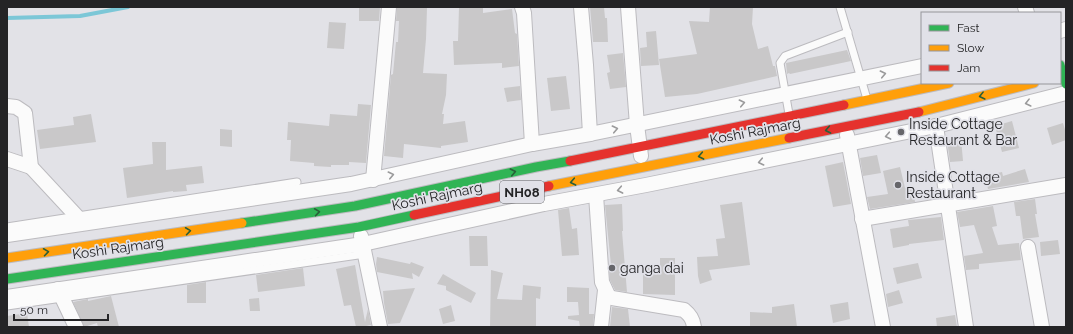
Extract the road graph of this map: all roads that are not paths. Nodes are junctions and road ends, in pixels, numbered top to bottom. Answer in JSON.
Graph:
{"nodes":[{"id":1,"x":389,"y":7,"type":"edge"},
{"id":2,"x":522,"y":7,"type":"edge"},
{"id":3,"x":581,"y":7,"type":"edge"},
{"id":4,"x":628,"y":7,"type":"edge"},
{"id":5,"x":840,"y":7,"type":"edge"},
{"id":6,"x":848,"y":32,"type":"junction"},
{"id":7,"x":921,"y":66,"type":"edge"},
{"id":8,"x":862,"y":79,"type":"junction"},
{"id":9,"x":944,"y":84,"type":"edge"},
{"id":10,"x":1030,"y":84,"type":"edge"},
{"id":11,"x":1066,"y":93,"type":"edge"},
{"id":12,"x":785,"y":94,"type":"junction"},
{"id":13,"x":868,"y":101,"type":"junction"},
{"id":14,"x":7,"y":106,"type":"edge"},
{"id":15,"x":637,"y":125,"type":"junction"},
{"id":16,"x":936,"y":126,"type":"junction"},
{"id":17,"x":791,"y":127,"type":"junction"},
{"id":18,"x":844,"y":127,"type":"junction"},
{"id":19,"x":590,"y":134,"type":"junction"},
{"id":20,"x":532,"y":144,"type":"junction"},
{"id":21,"x":849,"y":144,"type":"junction"},
{"id":22,"x":640,"y":147,"type":"junction"},
{"id":23,"x":7,"y":159,"type":"edge"},
{"id":24,"x":31,"y":167,"type":"junction"},
{"id":25,"x":642,"y":168,"type":"junction"},
{"id":26,"x":373,"y":180,"type":"junction"},
{"id":27,"x":296,"y":182,"type":"dead end"},
{"id":28,"x":351,"y":184,"type":"junction"},
{"id":29,"x":646,"y":185,"type":"junction"},
{"id":30,"x":1066,"y":185,"type":"edge"},
{"id":31,"x":596,"y":195,"type":"junction"},
{"id":32,"x":948,"y":204,"type":"junction"},
{"id":33,"x":355,"y":206,"type":"junction"},
{"id":34,"x":862,"y":219,"type":"junction"},
{"id":35,"x":79,"y":220,"type":"junction"},
{"id":36,"x":7,"y":227,"type":"edge"},
{"id":37,"x":359,"y":227,"type":"junction"},
{"id":38,"x":7,"y":235,"type":"edge"},
{"id":39,"x":1028,"y":247,"type":"dead end"},
{"id":40,"x":364,"y":249,"type":"junction"},
{"id":41,"x":7,"y":258,"type":"edge"},
{"id":42,"x":7,"y":278,"type":"edge"},
{"id":43,"x":605,"y":290,"type":"junction"},
{"id":44,"x":60,"y":293,"type":"junction"},
{"id":45,"x":7,"y":297,"type":"edge"},
{"id":46,"x":7,"y":306,"type":"edge"},
{"id":47,"x":76,"y":327,"type":"edge"},
{"id":48,"x":380,"y":327,"type":"edge"},
{"id":49,"x":601,"y":327,"type":"edge"},
{"id":50,"x":694,"y":327,"type":"edge"},
{"id":51,"x":877,"y":327,"type":"edge"},
{"id":52,"x":883,"y":327,"type":"edge"},
{"id":53,"x":966,"y":327,"type":"edge"},
{"id":54,"x":1042,"y":327,"type":"edge"}],
"edges":[{"from":1,"to":26,"type":"street"},
{"from":2,"to":20,"type":"street"},
{"from":3,"to":19,"type":"street"},
{"from":4,"to":15,"type":"street"},
{"from":5,"to":6,"type":"lane"},
{"from":6,"to":8,"type":"lane"},
{"from":6,"to":12,"type":"lane"},
{"from":8,"to":7,"type":"street","one_way":true},
{"from":8,"to":12,"type":"street"},
{"from":8,"to":13,"type":"lane"},
{"from":9,"to":13,"type":"main road","name":"Koshi Rajmarg","number":"NH08"},
{"from":10,"to":18,"type":"main road","name":"Koshi Rajmarg","number":"NH08","one_way":true},
{"from":11,"to":16,"type":"street","one_way":true},
{"from":15,"to":12,"type":"street","one_way":true},
{"from":12,"to":17,"type":"lane"},
{"from":13,"to":17,"type":"main road","name":"Koshi Rajmarg","number":"NH08"},
{"from":14,"to":24,"type":"street"},
{"from":19,"to":15,"type":"street","one_way":true},
{"from":15,"to":22,"type":"street"},
{"from":16,"to":21,"type":"street","one_way":true},
{"from":16,"to":32,"type":"street"},
{"from":18,"to":17,"type":"main road","name":"Koshi Rajmarg","number":"NH08","one_way":true},
{"from":17,"to":22,"type":"main road","name":"Koshi Rajmarg","number":"NH08"},
{"from":17,"to":25,"type":"main road","name":"Koshi Rajmarg","number":"NH08","one_way":true},
{"from":18,"to":21,"type":"street"},
{"from":19,"to":20,"type":"street"},
{"from":26,"to":20,"type":"street","one_way":true},
{"from":21,"to":29,"type":"street","one_way":true},
{"from":21,"to":34,"type":"street"},
{"from":22,"to":25,"type":"street"},
{"from":33,"to":22,"type":"main road","name":"Koshi Rajmarg","number":"NH08","one_way":true},
{"from":23,"to":24,"type":"street"},
{"from":24,"to":35,"type":"street"},
{"from":25,"to":29,"type":"street"},
{"from":25,"to":37,"type":"main road","name":"Koshi Rajmarg","number":"NH08","one_way":true},
{"from":26,"to":28,"type":"street"},
{"from":27,"to":35,"type":"lane"},
{"from":28,"to":33,"type":"street"},
{"from":28,"to":35,"type":"street"},
{"from":29,"to":31,"type":"street","one_way":true},
{"from":30,"to":32,"type":"street"},
{"from":31,"to":40,"type":"street"},
{"from":31,"to":43,"type":"street"},
{"from":32,"to":34,"type":"street"},
{"from":32,"to":53,"type":"street"},
{"from":33,"to":37,"type":"street"},
{"from":41,"to":33,"type":"main road","name":"Koshi Rajmarg","number":"NH08","one_way":true},
{"from":34,"to":52,"type":"street"},
{"from":35,"to":36,"type":"lane"},
{"from":35,"to":38,"type":"street"},
{"from":37,"to":40,"type":"street"},
{"from":37,"to":42,"type":"main road","name":"Koshi Rajmarg","number":"NH08"},
{"from":39,"to":54,"type":"street"},
{"from":40,"to":44,"type":"street"},
{"from":40,"to":48,"type":"street"},
{"from":43,"to":49,"type":"street"},
{"from":43,"to":50,"type":"street"},
{"from":44,"to":45,"type":"street"},
{"from":44,"to":46,"type":"lane"},
{"from":44,"to":47,"type":"street"},
{"from":51,"to":52,"type":"street"}]}
